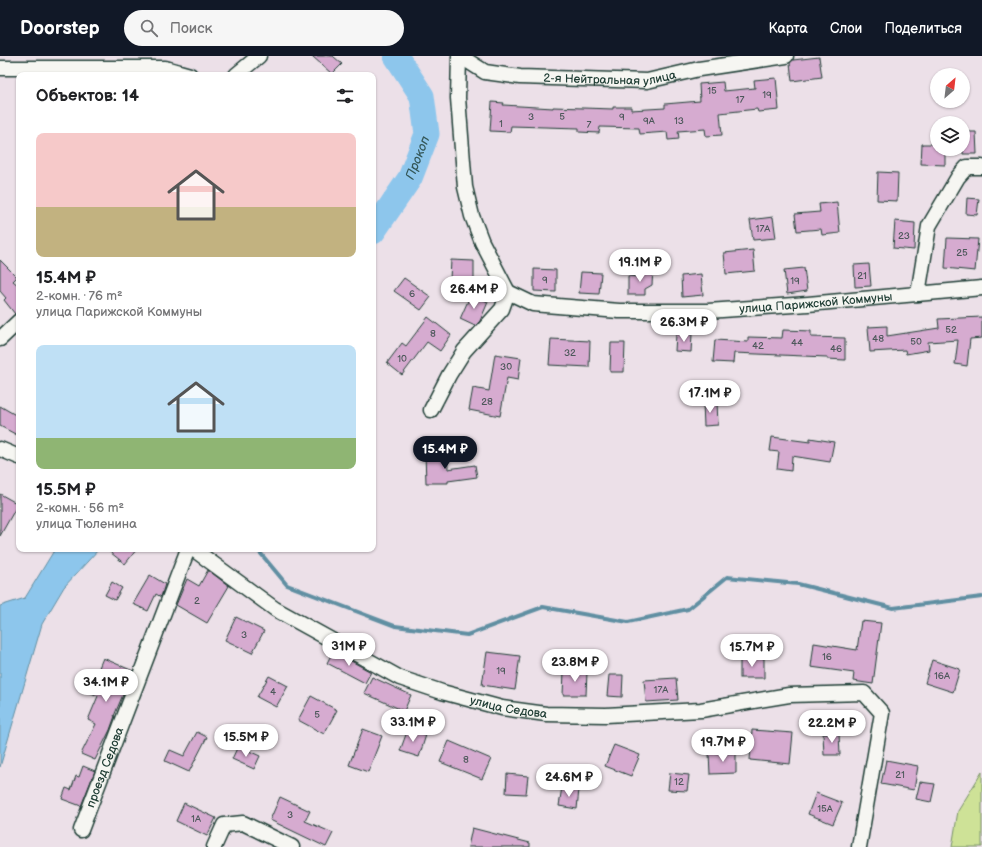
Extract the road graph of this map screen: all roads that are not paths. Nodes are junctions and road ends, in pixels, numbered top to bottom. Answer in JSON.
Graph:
{"nodes":[{"id":1,"x":259,"y":56,"type":"edge"},
{"id":2,"x":460,"y":56,"type":"edge"},
{"id":3,"x":786,"y":56,"type":"edge"},
{"id":4,"x":0,"y":68,"type":"edge"},
{"id":5,"x":179,"y":72,"type":"edge"},
{"id":6,"x":240,"y":72,"type":"edge"},
{"id":7,"x":982,"y":167,"type":"edge"},
{"id":8,"x":982,"y":288,"type":"edge"},
{"id":9,"x":508,"y":292,"type":"junction"},
{"id":10,"x":918,"y":294,"type":"junction"},
{"id":11,"x":16,"y":324,"type":"edge"},
{"id":12,"x":0,"y":339,"type":"edge"},
{"id":13,"x":431,"y":410,"type":"dead end"},
{"id":14,"x":0,"y":449,"type":"edge"},
{"id":15,"x":16,"y":456,"type":"edge"},
{"id":16,"x":187,"y":552,"type":"edge"},
{"id":17,"x":197,"y":552,"type":"edge"},
{"id":18,"x":82,"y":830,"type":"dead end"},
{"id":19,"x":214,"y":847,"type":"edge"},
{"id":20,"x":292,"y":847,"type":"edge"},
{"id":21,"x":859,"y":847,"type":"edge"}],
"edges":[{"from":1,"to":6,"type":"street"},
{"from":2,"to":3,"type":"street","name":"2-я Нейтральная улица"},
{"from":2,"to":9,"type":"street"},
{"from":4,"to":5,"type":"street"},
{"from":7,"to":10,"type":"street"},
{"from":8,"to":10,"type":"street","name":"улица Парижской Коммуны"},
{"from":9,"to":10,"type":"street","name":"улица Парижской Коммуны"},
{"from":9,"to":13,"type":"street"},
{"from":11,"to":12,"type":"street"},
{"from":14,"to":15,"type":"street"},
{"from":16,"to":18,"type":"street","name":"проезд Седова"},
{"from":17,"to":21,"type":"street","name":"улица Седова"},
{"from":19,"to":20,"type":"street"}]}
